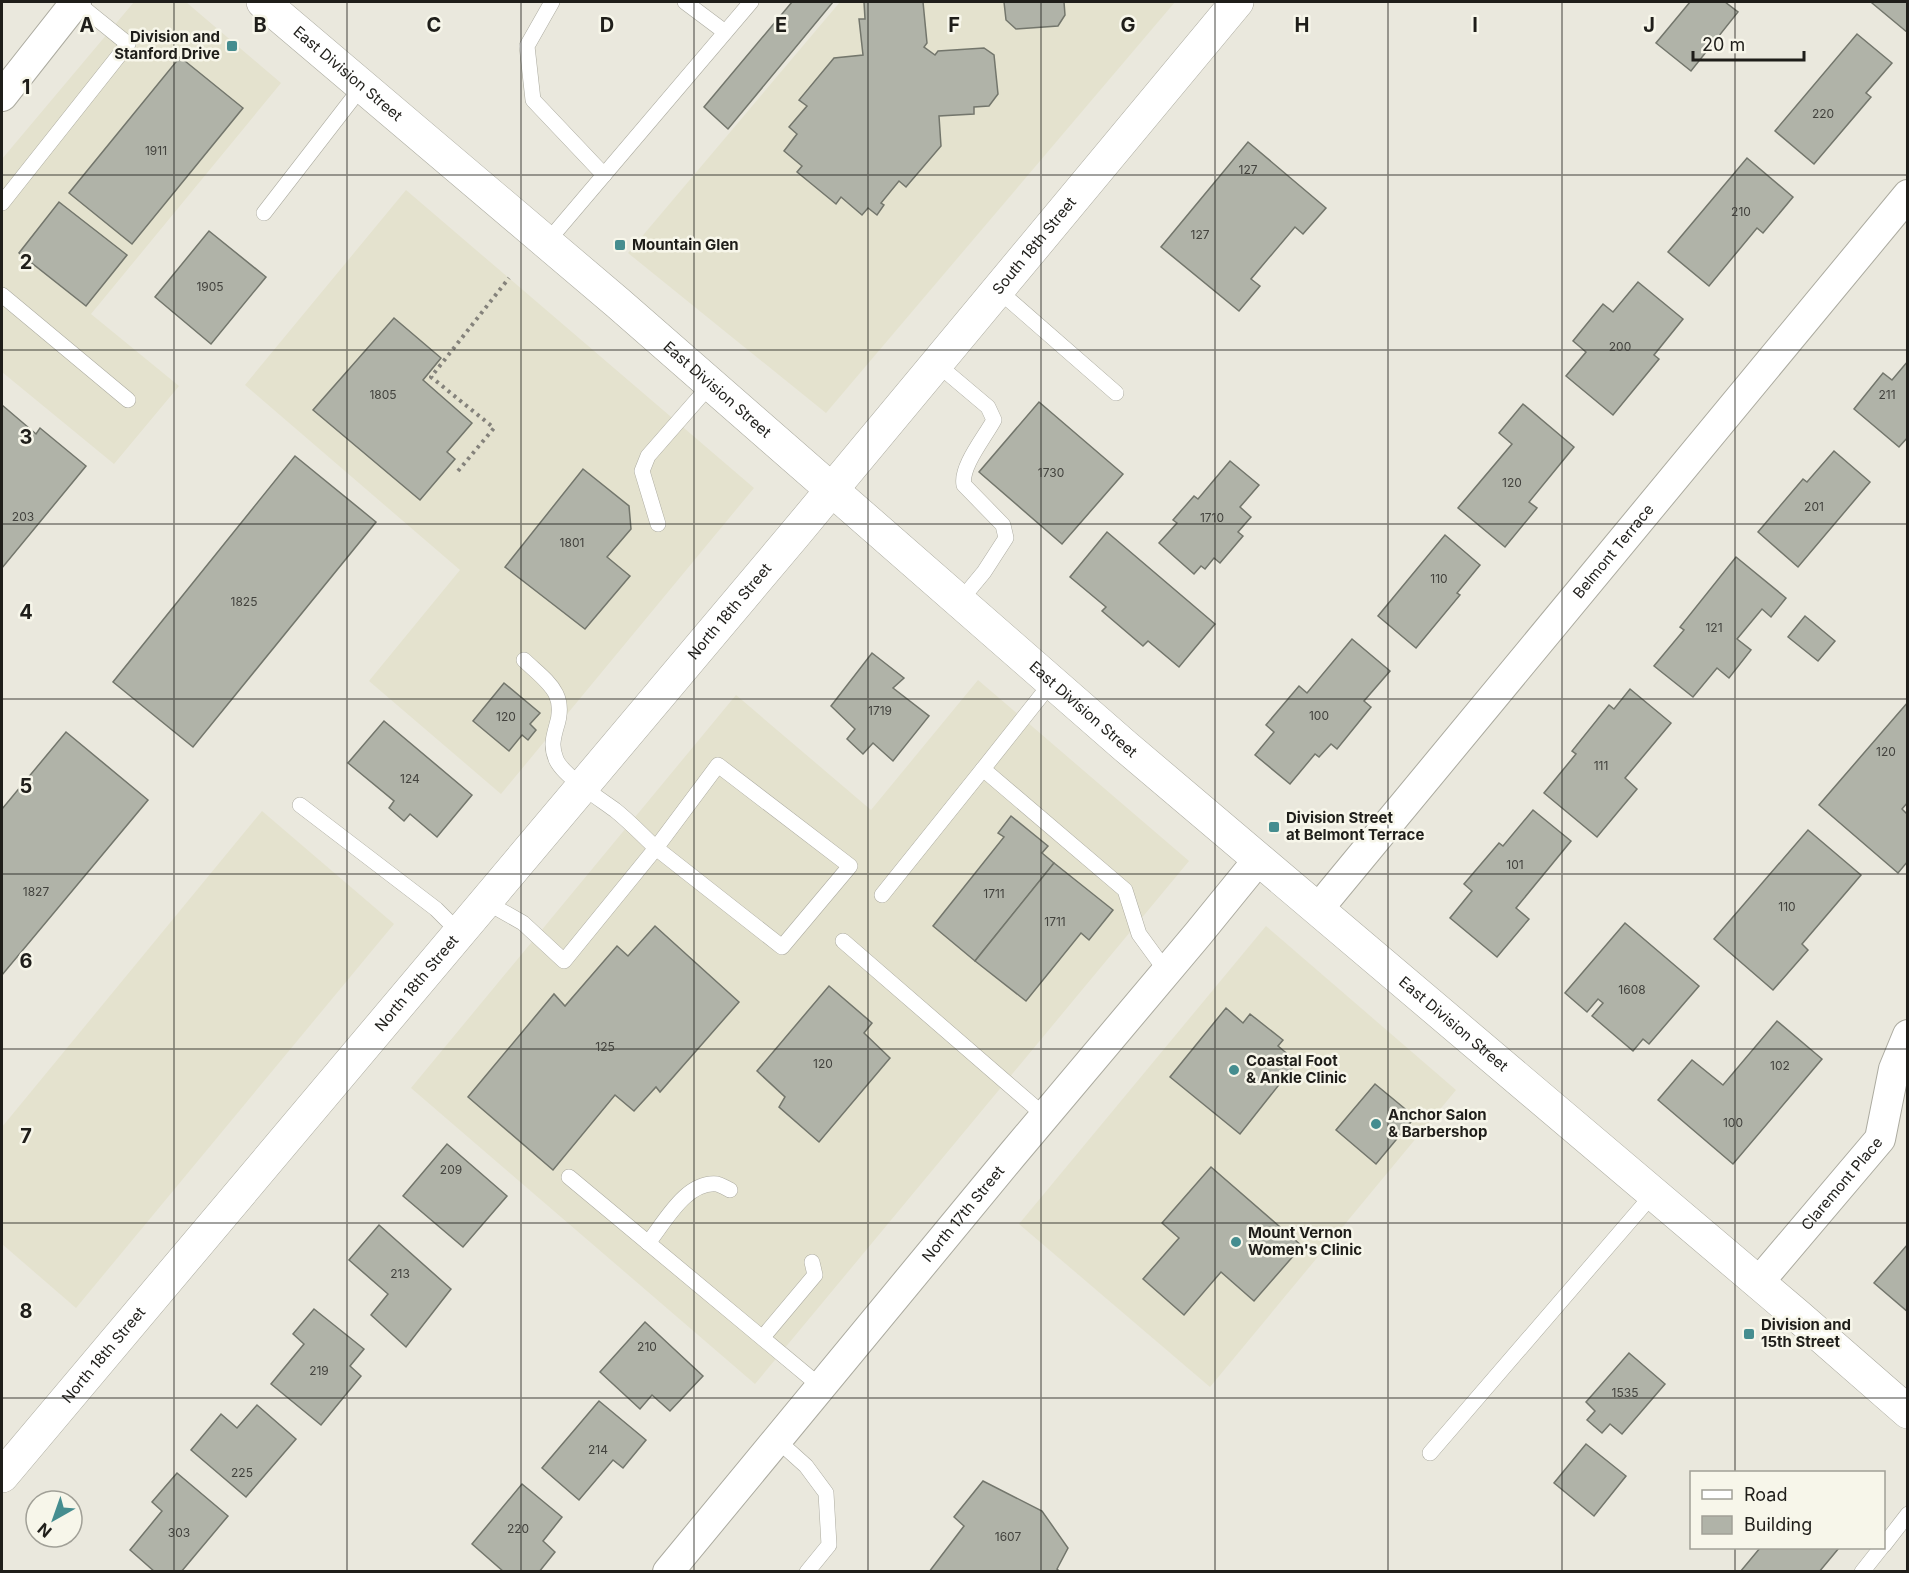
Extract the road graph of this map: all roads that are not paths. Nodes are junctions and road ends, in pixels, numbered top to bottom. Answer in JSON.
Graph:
{"nodes":[{"id":1,"x":76,"y":2,"type":"edge"},
{"id":2,"x":263,"y":2,"type":"edge"},
{"id":3,"x":552,"y":2,"type":"edge"},
{"id":4,"x":685,"y":2,"type":"edge"},
{"id":5,"x":751,"y":2,"type":"edge"},
{"id":6,"x":1237,"y":2,"type":"edge"},
{"id":7,"x":725,"y":32,"type":"junction"},
{"id":8,"x":363,"y":85,"type":"junction"},
{"id":9,"x":2,"y":96,"type":"edge"},
{"id":10,"x":604,"y":175,"type":"junction"},
{"id":11,"x":1908,"y":195,"type":"edge"},
{"id":12,"x":2,"y":203,"type":"edge"},
{"id":13,"x":264,"y":213,"type":"dead end"},
{"id":14,"x":547,"y":242,"type":"junction"},
{"id":15,"x":998,"y":290,"type":"junction"},
{"id":16,"x":2,"y":295,"type":"edge"},
{"id":17,"x":937,"y":364,"type":"junction"},
{"id":18,"x":711,"y":384,"type":"junction"},
{"id":19,"x":1116,"y":393,"type":"dead end"},
{"id":20,"x":128,"y":400,"type":"dead end"},
{"id":21,"x":831,"y":490,"type":"junction"},
{"id":22,"x":658,"y":524,"type":"dead end"},
{"id":23,"x":960,"y":602,"type":"junction"},
{"id":24,"x":524,"y":660,"type":"dead end"},
{"id":25,"x":1052,"y":682,"type":"junction"},
{"id":26,"x":983,"y":769,"type":"junction"},
{"id":27,"x":582,"y":787,"type":"junction"},
{"id":28,"x":300,"y":806,"type":"dead end"},
{"id":29,"x":656,"y":848,"type":"junction"},
{"id":30,"x":1259,"y":859,"type":"junction"},
{"id":31,"x":882,"y":895,"type":"dead end"},
{"id":32,"x":486,"y":902,"type":"junction"},
{"id":33,"x":1318,"y":909,"type":"junction"},
{"id":34,"x":460,"y":933,"type":"junction"},
{"id":35,"x":843,"y":941,"type":"dead end"},
{"id":36,"x":1166,"y":971,"type":"junction"},
{"id":37,"x":1908,"y":1035,"type":"edge"},
{"id":38,"x":1045,"y":1116,"type":"junction"},
{"id":39,"x":569,"y":1177,"type":"dead end"},
{"id":40,"x":730,"y":1190,"type":"dead end"},
{"id":41,"x":1654,"y":1193,"type":"junction"},
{"id":42,"x":648,"y":1243,"type":"junction"},
{"id":43,"x":812,"y":1262,"type":"dead end"},
{"id":44,"x":1758,"y":1283,"type":"junction"},
{"id":45,"x":763,"y":1337,"type":"junction"},
{"id":46,"x":820,"y":1386,"type":"junction"},
{"id":47,"x":1908,"y":1412,"type":"edge"},
{"id":48,"x":776,"y":1439,"type":"junction"},
{"id":49,"x":1430,"y":1453,"type":"dead end"},
{"id":50,"x":2,"y":1476,"type":"edge"},
{"id":51,"x":1908,"y":1514,"type":"edge"},
{"id":52,"x":1885,"y":1542,"type":"edge"},
{"id":53,"x":1880,"y":1549,"type":"edge"},
{"id":54,"x":668,"y":1572,"type":"edge"},
{"id":55,"x":807,"y":1572,"type":"edge"},
{"id":56,"x":1862,"y":1572,"type":"edge"}],
"edges":[{"from":1,"to":9,"type":"street"},
{"from":1,"to":12,"type":"lane"},
{"from":2,"to":8,"type":"street","name":"East Division Street"},
{"from":3,"to":10,"type":"lane"},
{"from":4,"to":7,"type":"lane"},
{"from":5,"to":7,"type":"lane"},
{"from":6,"to":15,"type":"street","name":"South 18th Street"},
{"from":7,"to":10,"type":"lane"},
{"from":8,"to":13,"type":"lane"},
{"from":8,"to":14,"type":"street","name":"East Division Street"},
{"from":10,"to":14,"type":"lane"},
{"from":11,"to":33,"type":"street","name":"Belmont Terrace"},
{"from":14,"to":18,"type":"street","name":"East Division Street"},
{"from":15,"to":17,"type":"street","name":"South 18th Street"},
{"from":15,"to":19,"type":"lane"},
{"from":16,"to":20,"type":"lane"},
{"from":17,"to":21,"type":"street","name":"South 18th Street"},
{"from":17,"to":23,"type":"lane"},
{"from":18,"to":21,"type":"street","name":"East Division Street"},
{"from":18,"to":22,"type":"lane"},
{"from":21,"to":23,"type":"street","name":"East Division Street"},
{"from":21,"to":27,"type":"street","name":"North 18th Street"},
{"from":23,"to":25,"type":"street","name":"East Division Street"},
{"from":24,"to":27,"type":"lane"},
{"from":25,"to":26,"type":"lane"},
{"from":25,"to":30,"type":"street","name":"East Division Street"},
{"from":26,"to":31,"type":"lane"},
{"from":26,"to":36,"type":"lane"},
{"from":27,"to":29,"type":"lane"},
{"from":27,"to":32,"type":"street","name":"North 18th Street"},
{"from":28,"to":34,"type":"lane"},
{"from":29,"to":29,"type":"lane"},
{"from":29,"to":32,"type":"lane"},
{"from":30,"to":33,"type":"street","name":"East Division Street"},
{"from":30,"to":36,"type":"street","name":"North 17th Street"},
{"from":32,"to":34,"type":"street","name":"North 18th Street"},
{"from":33,"to":41,"type":"street","name":"East Division Street"},
{"from":34,"to":50,"type":"street","name":"North 18th Street"},
{"from":35,"to":38,"type":"lane"},
{"from":36,"to":38,"type":"street","name":"North 17th Street"},
{"from":37,"to":44,"type":"street","name":"Claremont Place"},
{"from":38,"to":46,"type":"street","name":"North 17th Street"},
{"from":39,"to":42,"type":"lane"},
{"from":40,"to":42,"type":"lane"},
{"from":41,"to":44,"type":"street","name":"East Division Street"},
{"from":41,"to":49,"type":"lane"},
{"from":42,"to":45,"type":"lane"},
{"from":43,"to":45,"type":"lane"},
{"from":44,"to":47,"type":"street","name":"East Division Street"},
{"from":45,"to":46,"type":"lane"},
{"from":46,"to":48,"type":"street","name":"North 17th Street"},
{"from":48,"to":54,"type":"street","name":"North 17th Street"},
{"from":48,"to":55,"type":"lane"},
{"from":51,"to":52,"type":"lane"},
{"from":53,"to":56,"type":"lane"}]}
